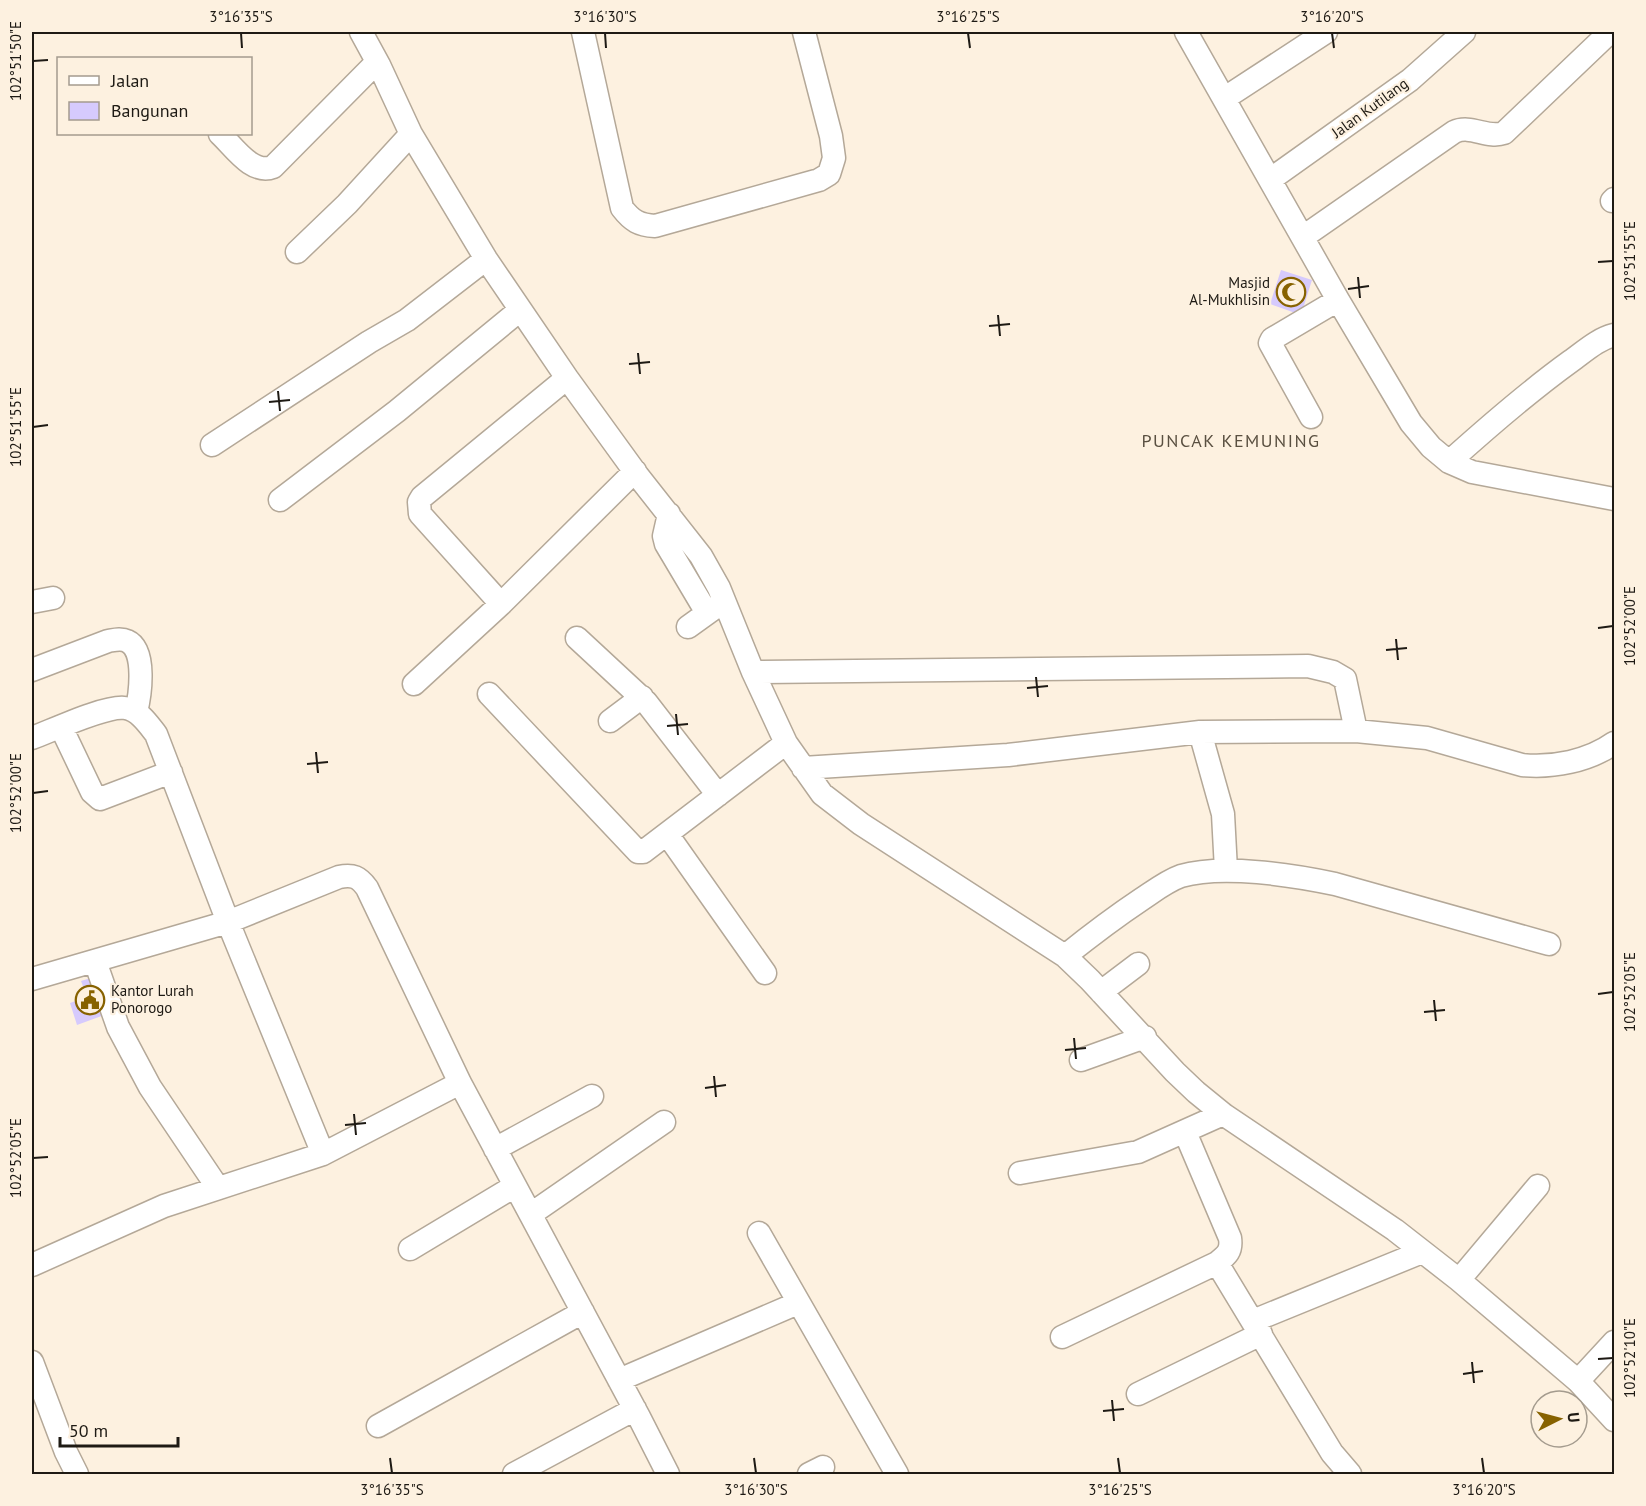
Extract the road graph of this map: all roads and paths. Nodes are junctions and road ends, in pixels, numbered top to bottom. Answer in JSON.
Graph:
{"nodes":[{"id":1,"x":361,"y":32,"type":"edge"},
{"id":2,"x":583,"y":32,"type":"edge"},
{"id":3,"x":804,"y":32,"type":"edge"},
{"id":4,"x":1186,"y":32,"type":"edge"},
{"id":5,"x":1326,"y":32,"type":"edge"},
{"id":6,"x":1464,"y":32,"type":"edge"},
{"id":7,"x":1610,"y":32,"type":"edge"},
{"id":8,"x":377,"y":62,"type":"junction"},
{"id":9,"x":1225,"y":98,"type":"junction"},
{"id":10,"x":411,"y":134,"type":"junction"},
{"id":11,"x":221,"y":135,"type":"edge"},
{"id":12,"x":1271,"y":179,"type":"junction"},
{"id":13,"x":1303,"y":237,"type":"junction"},
{"id":14,"x":297,"y":252,"type":"dead end"},
{"id":15,"x":486,"y":259,"type":"junction"},
{"id":16,"x":1338,"y":300,"type":"junction"},
{"id":17,"x":520,"y":310,"type":"junction"},
{"id":18,"x":1614,"y":334,"type":"edge"},
{"id":19,"x":567,"y":378,"type":"junction"},
{"id":20,"x":1311,"y":417,"type":"dead end"},
{"id":21,"x":212,"y":445,"type":"dead end"},
{"id":22,"x":1449,"y":462,"type":"junction"},
{"id":23,"x":635,"y":471,"type":"junction"},
{"id":24,"x":1614,"y":499,"type":"edge"},
{"id":25,"x":280,"y":500,"type":"dead end"},
{"id":26,"x":501,"y":604,"type":"junction"},
{"id":27,"x":715,"y":607,"type":"junction"},
{"id":28,"x":688,"y":627,"type":"dead end"},
{"id":29,"x":577,"y":638,"type":"dead end"},
{"id":30,"x":32,"y":670,"type":"edge"},
{"id":31,"x":753,"y":672,"type":"junction"},
{"id":32,"x":414,"y":684,"type":"dead end"},
{"id":33,"x":489,"y":694,"type":"dead end"},
{"id":34,"x":642,"y":697,"type":"junction"},
{"id":35,"x":136,"y":712,"type":"junction"},
{"id":36,"x":610,"y":721,"type":"dead end"},
{"id":37,"x":61,"y":727,"type":"junction"},
{"id":38,"x":1356,"y":731,"type":"junction"},
{"id":39,"x":1200,"y":732,"type":"junction"},
{"id":40,"x":32,"y":738,"type":"edge"},
{"id":41,"x":1614,"y":743,"type":"edge"},
{"id":42,"x":786,"y":744,"type":"junction"},
{"id":43,"x":803,"y":768,"type":"junction"},
{"id":44,"x":171,"y":772,"type":"junction"},
{"id":45,"x":718,"y":795,"type":"junction"},
{"id":46,"x":667,"y":834,"type":"junction"},
{"id":47,"x":1226,"y":870,"type":"junction"},
{"id":48,"x":228,"y":922,"type":"junction"},
{"id":49,"x":1549,"y":944,"type":"dead end"},
{"id":50,"x":1065,"y":956,"type":"junction"},
{"id":51,"x":95,"y":961,"type":"junction"},
{"id":52,"x":1138,"y":964,"type":"dead end"},
{"id":53,"x":765,"y":973,"type":"dead end"},
{"id":54,"x":32,"y":979,"type":"edge"},
{"id":55,"x":1101,"y":992,"type":"junction"},
{"id":56,"x":1145,"y":1038,"type":"junction"},
{"id":57,"x":1081,"y":1060,"type":"dead end"},
{"id":58,"x":460,"y":1083,"type":"junction"},
{"id":59,"x":592,"y":1096,"type":"dead end"},
{"id":60,"x":1223,"y":1114,"type":"junction"},
{"id":61,"x":664,"y":1122,"type":"dead end"},
{"id":62,"x":1185,"y":1132,"type":"junction"},
{"id":63,"x":495,"y":1149,"type":"junction"},
{"id":64,"x":323,"y":1154,"type":"junction"},
{"id":65,"x":1020,"y":1173,"type":"dead end"},
{"id":66,"x":1538,"y":1185,"type":"dead end"},
{"id":67,"x":515,"y":1186,"type":"junction"},
{"id":68,"x":218,"y":1188,"type":"junction"},
{"id":69,"x":531,"y":1214,"type":"junction"},
{"id":70,"x":759,"y":1233,"type":"dead end"},
{"id":71,"x":410,"y":1249,"type":"dead end"},
{"id":72,"x":1422,"y":1252,"type":"junction"},
{"id":73,"x":1217,"y":1263,"type":"junction"},
{"id":74,"x":32,"y":1264,"type":"edge"},
{"id":75,"x":1459,"y":1280,"type":"junction"},
{"id":76,"x":798,"y":1303,"type":"junction"},
{"id":77,"x":583,"y":1312,"type":"junction"},
{"id":78,"x":1257,"y":1327,"type":"junction"},
{"id":79,"x":1062,"y":1337,"type":"dead end"},
{"id":80,"x":1614,"y":1342,"type":"edge"},
{"id":81,"x":32,"y":1362,"type":"edge"},
{"id":82,"x":619,"y":1380,"type":"junction"},
{"id":83,"x":1578,"y":1381,"type":"junction"},
{"id":84,"x":1138,"y":1394,"type":"dead end"},
{"id":85,"x":635,"y":1409,"type":"junction"},
{"id":86,"x":1614,"y":1420,"type":"edge"},
{"id":87,"x":378,"y":1426,"type":"dead end"},
{"id":88,"x":77,"y":1474,"type":"edge"},
{"id":89,"x":514,"y":1474,"type":"edge"},
{"id":90,"x":668,"y":1474,"type":"edge"},
{"id":91,"x":897,"y":1474,"type":"edge"},
{"id":92,"x":1350,"y":1474,"type":"edge"}],
"edges":[{"from":1,"to":8,"type":"street"},
{"from":2,"to":3,"type":"street"},
{"from":4,"to":9,"type":"street"},
{"from":5,"to":9,"type":"street"},
{"from":6,"to":12,"type":"street","name":"Jalan Kutilang"},
{"from":7,"to":13,"type":"street"},
{"from":8,"to":10,"type":"street"},
{"from":8,"to":11,"type":"street"},
{"from":9,"to":12,"type":"street"},
{"from":10,"to":14,"type":"street"},
{"from":10,"to":15,"type":"street"},
{"from":12,"to":13,"type":"street"},
{"from":13,"to":16,"type":"street"},
{"from":15,"to":17,"type":"street"},
{"from":15,"to":21,"type":"street"},
{"from":16,"to":20,"type":"street"},
{"from":16,"to":22,"type":"street"},
{"from":17,"to":19,"type":"street"},
{"from":17,"to":25,"type":"street"},
{"from":18,"to":22,"type":"street"},
{"from":19,"to":23,"type":"street"},
{"from":19,"to":26,"type":"street"},
{"from":22,"to":24,"type":"street"},
{"from":23,"to":26,"type":"street"},
{"from":23,"to":27,"type":"street"},
{"from":26,"to":32,"type":"street"},
{"from":27,"to":28,"type":"street"},
{"from":27,"to":31,"type":"street"},
{"from":29,"to":34,"type":"street"},
{"from":30,"to":35,"type":"street"},
{"from":31,"to":38,"type":"street"},
{"from":31,"to":42,"type":"street"},
{"from":33,"to":46,"type":"street"},
{"from":34,"to":36,"type":"street"},
{"from":34,"to":45,"type":"street"},
{"from":35,"to":37,"type":"street"},
{"from":35,"to":44,"type":"street"},
{"from":37,"to":40,"type":"street"},
{"from":37,"to":44,"type":"street"},
{"from":38,"to":39,"type":"street"},
{"from":38,"to":41,"type":"street"},
{"from":39,"to":43,"type":"street"},
{"from":39,"to":47,"type":"street"},
{"from":42,"to":43,"type":"street"},
{"from":42,"to":45,"type":"street"},
{"from":43,"to":50,"type":"street"},
{"from":44,"to":48,"type":"street"},
{"from":45,"to":46,"type":"street"},
{"from":46,"to":53,"type":"street"},
{"from":47,"to":49,"type":"street"},
{"from":47,"to":50,"type":"street"},
{"from":48,"to":51,"type":"street"},
{"from":48,"to":58,"type":"street"},
{"from":48,"to":64,"type":"street"},
{"from":50,"to":55,"type":"street"},
{"from":51,"to":54,"type":"street"},
{"from":51,"to":68,"type":"street"},
{"from":52,"to":55,"type":"street"},
{"from":55,"to":56,"type":"street"},
{"from":56,"to":57,"type":"street"},
{"from":56,"to":60,"type":"street"},
{"from":58,"to":63,"type":"street"},
{"from":58,"to":64,"type":"street"},
{"from":59,"to":63,"type":"street"},
{"from":60,"to":62,"type":"street"},
{"from":60,"to":72,"type":"street"},
{"from":61,"to":69,"type":"street"},
{"from":62,"to":65,"type":"street"},
{"from":62,"to":73,"type":"street"},
{"from":63,"to":67,"type":"street"},
{"from":64,"to":68,"type":"street"},
{"from":66,"to":75,"type":"street"},
{"from":67,"to":69,"type":"street"},
{"from":67,"to":71,"type":"street"},
{"from":68,"to":74,"type":"street"},
{"from":69,"to":77,"type":"street"},
{"from":70,"to":76,"type":"street"},
{"from":72,"to":75,"type":"street"},
{"from":72,"to":78,"type":"street"},
{"from":73,"to":78,"type":"street"},
{"from":73,"to":79,"type":"street"},
{"from":75,"to":83,"type":"street"},
{"from":76,"to":82,"type":"street"},
{"from":76,"to":91,"type":"street"},
{"from":77,"to":82,"type":"street"},
{"from":77,"to":87,"type":"street"},
{"from":78,"to":84,"type":"street"},
{"from":78,"to":92,"type":"street"},
{"from":80,"to":83,"type":"street"},
{"from":81,"to":88,"type":"street"},
{"from":82,"to":85,"type":"street"},
{"from":83,"to":86,"type":"street"},
{"from":85,"to":89,"type":"street"},
{"from":85,"to":90,"type":"street"}]}
